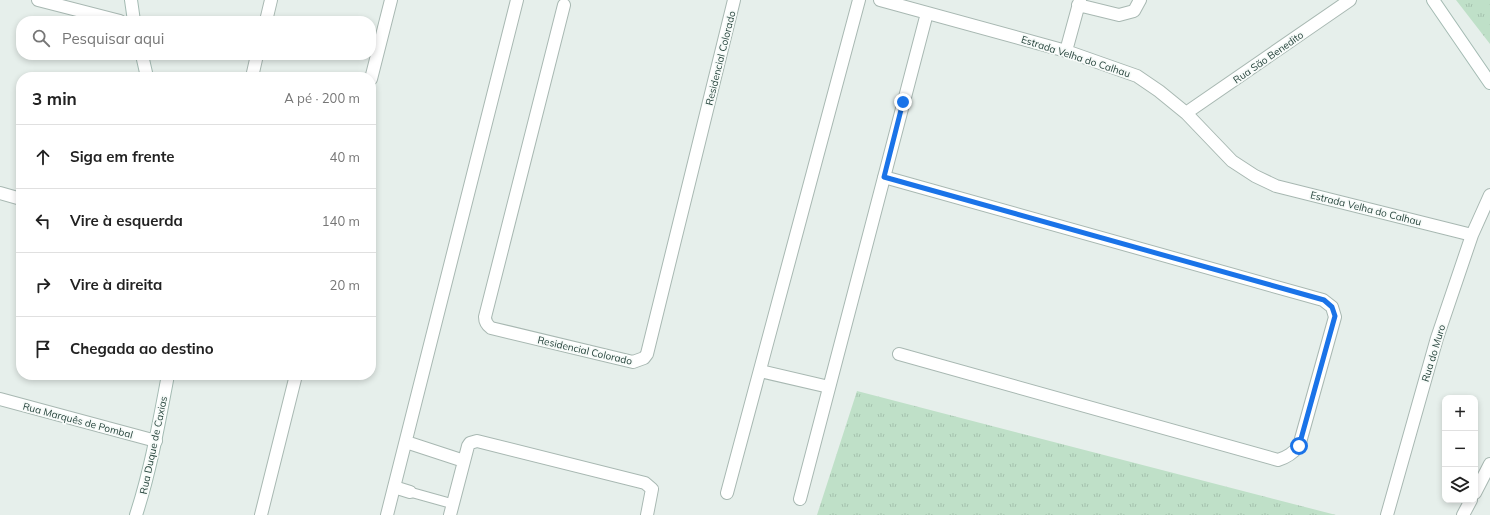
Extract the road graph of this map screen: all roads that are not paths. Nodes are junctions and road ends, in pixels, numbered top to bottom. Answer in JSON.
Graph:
{"nodes":[{"id":1,"x":38,"y":0,"type":"edge"},
{"id":2,"x":130,"y":0,"type":"edge"},
{"id":3,"x":271,"y":0,"type":"edge"},
{"id":4,"x":391,"y":0,"type":"edge"},
{"id":5,"x":517,"y":0,"type":"edge"},
{"id":6,"x":734,"y":0,"type":"edge"},
{"id":7,"x":859,"y":0,"type":"edge"},
{"id":8,"x":880,"y":0,"type":"edge"},
{"id":9,"x":1140,"y":0,"type":"edge"},
{"id":10,"x":1350,"y":0,"type":"edge"},
{"id":11,"x":1433,"y":0,"type":"edge"},
{"id":12,"x":1079,"y":2,"type":"edge"},
{"id":13,"x":564,"y":6,"type":"dead end"},
{"id":14,"x":927,"y":13,"type":"junction"},
{"id":15,"x":100,"y":16,"type":"edge"},
{"id":16,"x":133,"y":16,"type":"edge"},
{"id":17,"x":267,"y":16,"type":"edge"},
{"id":18,"x":1066,"y":51,"type":"junction"},
{"id":19,"x":376,"y":59,"type":"edge"},
{"id":20,"x":143,"y":60,"type":"edge"},
{"id":21,"x":256,"y":60,"type":"edge"},
{"id":22,"x":376,"y":60,"type":"edge"},
{"id":23,"x":147,"y":72,"type":"edge"},
{"id":24,"x":253,"y":72,"type":"edge"},
{"id":25,"x":373,"y":72,"type":"edge"},
{"id":26,"x":1490,"y":83,"type":"edge"},
{"id":27,"x":1186,"y":113,"type":"junction"},
{"id":28,"x":884,"y":177,"type":"junction"},
{"id":29,"x":0,"y":193,"type":"edge"},
{"id":30,"x":1490,"y":195,"type":"edge"},
{"id":31,"x":16,"y":197,"type":"edge"},
{"id":32,"x":1472,"y":235,"type":"junction"},
{"id":33,"x":899,"y":354,"type":"dead end"},
{"id":34,"x":760,"y":371,"type":"junction"},
{"id":35,"x":167,"y":380,"type":"edge"},
{"id":36,"x":295,"y":380,"type":"edge"},
{"id":37,"x":829,"y":387,"type":"junction"},
{"id":38,"x":0,"y":399,"type":"edge"},
{"id":39,"x":156,"y":440,"type":"junction"},
{"id":40,"x":406,"y":442,"type":"junction"},
{"id":41,"x":464,"y":461,"type":"junction"},
{"id":42,"x":1490,"y":464,"type":"edge"},
{"id":43,"x":394,"y":487,"type":"junction"},
{"id":44,"x":1478,"y":487,"type":"edge"},
{"id":45,"x":410,"y":492,"type":"joint"},
{"id":46,"x":727,"y":493,"type":"dead end"},
{"id":47,"x":800,"y":498,"type":"dead end"},
{"id":48,"x":1469,"y":503,"type":"edge"},
{"id":49,"x":451,"y":510,"type":"edge"},
{"id":50,"x":136,"y":515,"type":"edge"},
{"id":51,"x":261,"y":515,"type":"edge"},
{"id":52,"x":387,"y":515,"type":"edge"},
{"id":53,"x":647,"y":515,"type":"edge"},
{"id":54,"x":1387,"y":515,"type":"edge"},
{"id":55,"x":1463,"y":515,"type":"edge"}],
"edges":[{"from":1,"to":15,"type":"street"},
{"from":2,"to":16,"type":"street"},
{"from":3,"to":17,"type":"street"},
{"from":4,"to":19,"type":"street"},
{"from":5,"to":40,"type":"street"},
{"from":6,"to":13,"type":"street","name":"Residencial Colorado"},
{"from":7,"to":34,"type":"street"},
{"from":8,"to":14,"type":"street","name":"Estrada Velha do Calhau"},
{"from":9,"to":12,"type":"street"},
{"from":10,"to":27,"type":"street","name":"Rua São Benedito"},
{"from":11,"to":26,"type":"street"},
{"from":12,"to":18,"type":"street"},
{"from":14,"to":18,"type":"street","name":"Estrada Velha do Calhau"},
{"from":14,"to":28,"type":"street"},
{"from":18,"to":27,"type":"street","name":"Estrada Velha do Calhau"},
{"from":20,"to":23,"type":"street"},
{"from":21,"to":24,"type":"street"},
{"from":22,"to":25,"type":"street"},
{"from":27,"to":32,"type":"street","name":"Estrada Velha do Calhau"},
{"from":28,"to":33,"type":"street"},
{"from":28,"to":37,"type":"street"},
{"from":29,"to":31,"type":"street"},
{"from":30,"to":32,"type":"street","name":"Rua do Muro"},
{"from":32,"to":54,"type":"street","name":"Rua do Muro"},
{"from":34,"to":37,"type":"street"},
{"from":34,"to":46,"type":"street"},
{"from":35,"to":39,"type":"street","name":"Rua Duque de Caxias"},
{"from":36,"to":51,"type":"street"},
{"from":37,"to":47,"type":"street"},
{"from":38,"to":39,"type":"street","name":"Rua Marquês de Pombal"},
{"from":39,"to":50,"type":"street","name":"Rua Duque de Caxias"},
{"from":40,"to":41,"type":"street"},
{"from":40,"to":43,"type":"street"},
{"from":41,"to":49,"type":"street"},
{"from":41,"to":53,"type":"street"},
{"from":42,"to":44,"type":"street"},
{"from":43,"to":45,"type":"street"},
{"from":43,"to":52,"type":"street"},
{"from":45,"to":49,"type":"lane"},
{"from":48,"to":55,"type":"street"}]}
